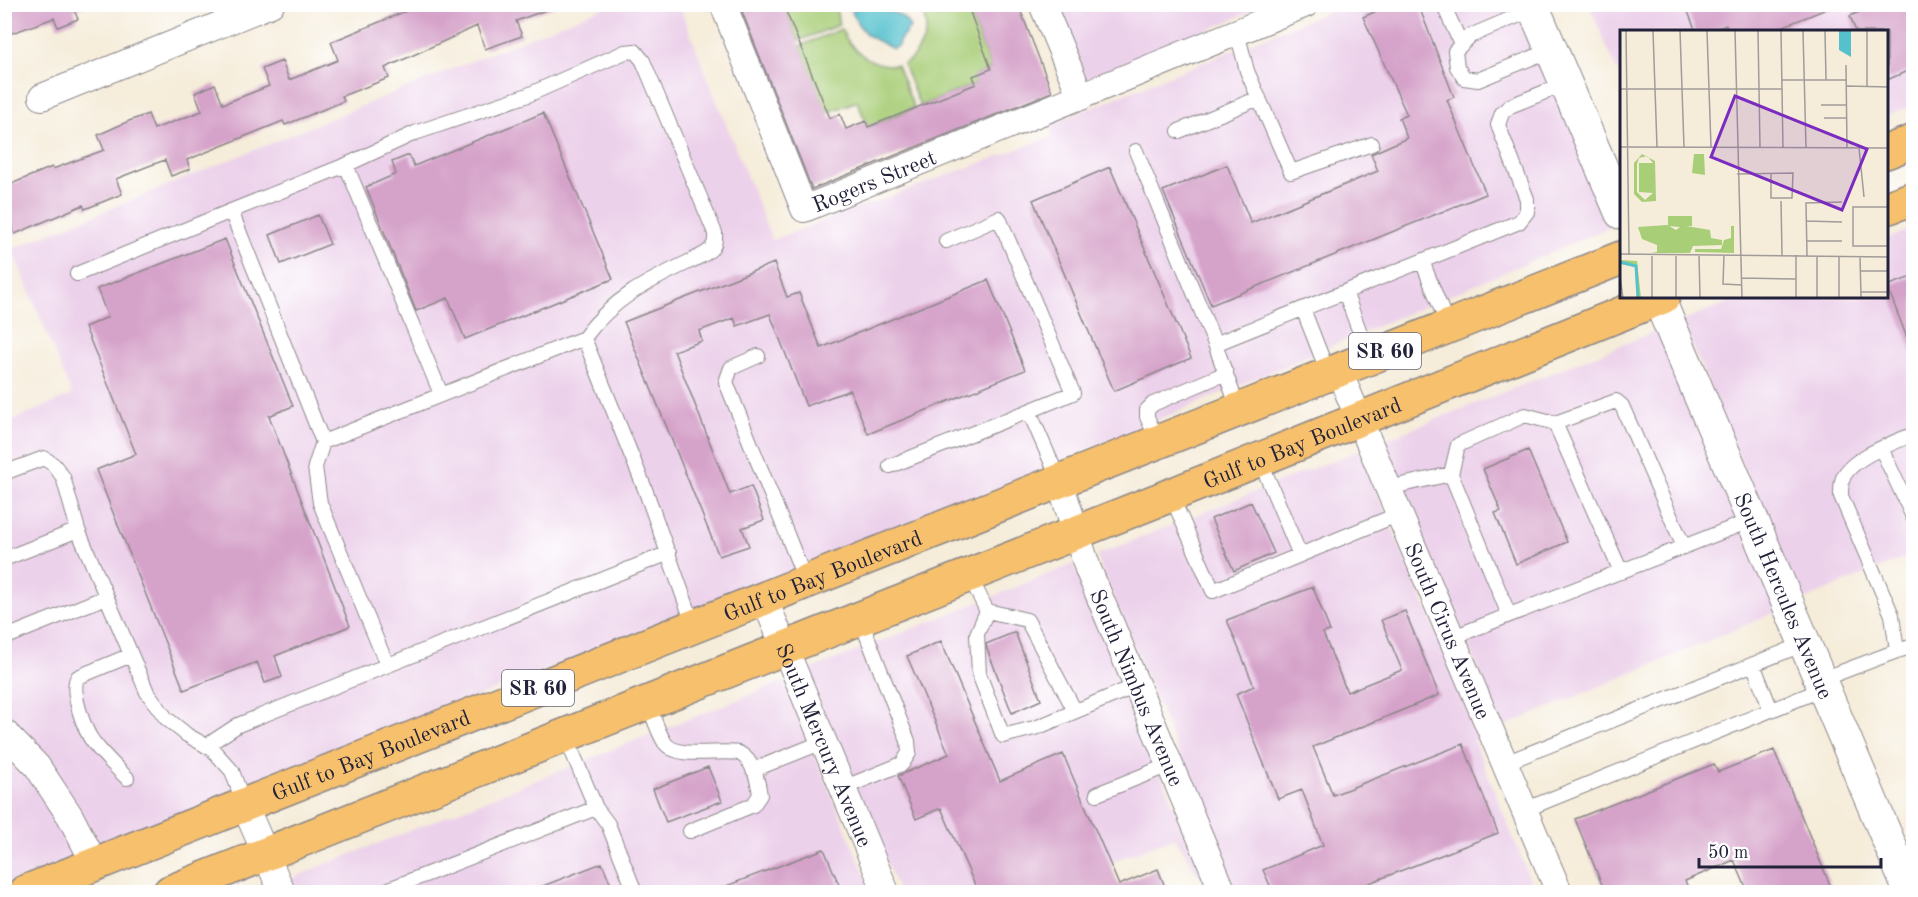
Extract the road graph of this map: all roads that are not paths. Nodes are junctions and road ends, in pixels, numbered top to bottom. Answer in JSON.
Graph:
{"nodes":[{"id":1,"x":271,"y":4,"type":"edge"},
{"id":2,"x":723,"y":4,"type":"edge"},
{"id":3,"x":1042,"y":4,"type":"edge"},
{"id":4,"x":1306,"y":4,"type":"edge"},
{"id":5,"x":1443,"y":4,"type":"edge"},
{"id":6,"x":1537,"y":6,"type":"edge"},
{"id":7,"x":1237,"y":32,"type":"junction"},
{"id":8,"x":1461,"y":44,"type":"junction"},
{"id":9,"x":1551,"y":50,"type":"junction"},
{"id":10,"x":1565,"y":84,"type":"junction"},
{"id":11,"x":42,"y":97,"type":"dead end"},
{"id":12,"x":1081,"y":97,"type":"junction"},
{"id":13,"x":1259,"y":98,"type":"junction"},
{"id":14,"x":1179,"y":130,"type":"dead end"},
{"id":15,"x":1914,"y":141,"type":"edge"},
{"id":16,"x":1372,"y":144,"type":"dead end"},
{"id":17,"x":1137,"y":151,"type":"dead end"},
{"id":18,"x":1888,"y":152,"type":"edge"},
{"id":19,"x":346,"y":165,"type":"junction"},
{"id":20,"x":1914,"y":198,"type":"edge"},
{"id":21,"x":1888,"y":208,"type":"edge"},
{"id":22,"x":231,"y":211,"type":"junction"},
{"id":23,"x":1620,"y":211,"type":"edge"},
{"id":24,"x":946,"y":241,"type":"dead end"},
{"id":25,"x":1620,"y":258,"type":"edge"},
{"id":26,"x":1422,"y":261,"type":"junction"},
{"id":27,"x":77,"y":274,"type":"dead end"},
{"id":28,"x":1345,"y":292,"type":"junction"},
{"id":29,"x":1660,"y":298,"type":"edge"},
{"id":30,"x":1303,"y":309,"type":"junction"},
{"id":31,"x":1448,"y":326,"type":"junction"},
{"id":32,"x":584,"y":338,"type":"junction"},
{"id":33,"x":1215,"y":344,"type":"junction"},
{"id":34,"x":758,"y":356,"type":"dead end"},
{"id":35,"x":1369,"y":357,"type":"junction"},
{"id":36,"x":1333,"y":371,"type":"junction"},
{"id":37,"x":1226,"y":373,"type":"junction"},
{"id":38,"x":441,"y":394,"type":"junction"},
{"id":39,"x":1238,"y":408,"type":"junction"},
{"id":40,"x":1029,"y":411,"type":"junction"},
{"id":41,"x":1359,"y":419,"type":"junction"},
{"id":42,"x":1556,"y":423,"type":"junction"},
{"id":43,"x":1914,"y":434,"type":"edge"},
{"id":44,"x":1158,"y":441,"type":"junction"},
{"id":45,"x":323,"y":442,"type":"junction"},
{"id":46,"x":1881,"y":448,"type":"junction"},
{"id":47,"x":1259,"y":459,"type":"junction"},
{"id":48,"x":890,"y":466,"type":"dead end"},
{"id":49,"x":4,"y":473,"type":"edge"},
{"id":50,"x":1451,"y":474,"type":"junction"},
{"id":51,"x":1059,"y":480,"type":"junction"},
{"id":52,"x":1388,"y":488,"type":"junction"},
{"id":53,"x":1171,"y":495,"type":"junction"},
{"id":54,"x":1399,"y":514,"type":"junction"},
{"id":55,"x":1914,"y":519,"type":"edge"},
{"id":56,"x":1752,"y":520,"type":"junction"},
{"id":57,"x":78,"y":530,"type":"junction"},
{"id":58,"x":1077,"y":531,"type":"junction"},
{"id":59,"x":1684,"y":547,"type":"junction"},
{"id":60,"x":669,"y":553,"type":"junction"},
{"id":61,"x":1300,"y":555,"type":"junction"},
{"id":62,"x":4,"y":559,"type":"edge"},
{"id":63,"x":1621,"y":572,"type":"junction"},
{"id":64,"x":969,"y":575,"type":"junction"},
{"id":65,"x":806,"y":582,"type":"junction"},
{"id":66,"x":106,"y":597,"type":"junction"},
{"id":67,"x":764,"y":598,"type":"junction"},
{"id":68,"x":987,"y":610,"type":"junction"},
{"id":69,"x":1509,"y":615,"type":"junction"},
{"id":70,"x":860,"y":618,"type":"junction"},
{"id":71,"x":694,"y":626,"type":"junction"},
{"id":72,"x":4,"y":638,"type":"edge"},
{"id":73,"x":1451,"y":638,"type":"junction"},
{"id":74,"x":1804,"y":644,"type":"junction"},
{"id":75,"x":1914,"y":646,"type":"edge"},
{"id":76,"x":784,"y":648,"type":"junction"},
{"id":77,"x":1896,"y":651,"type":"junction"},
{"id":78,"x":131,"y":655,"type":"junction"},
{"id":79,"x":1753,"y":664,"type":"junction"},
{"id":80,"x":387,"y":665,"type":"junction"},
{"id":81,"x":1821,"y":684,"type":"junction"},
{"id":82,"x":1138,"y":685,"type":"junction"},
{"id":83,"x":648,"y":703,"type":"junction"},
{"id":84,"x":1771,"y":710,"type":"junction"},
{"id":85,"x":1075,"y":711,"type":"junction"},
{"id":86,"x":4,"y":732,"type":"edge"},
{"id":87,"x":565,"y":735,"type":"junction"},
{"id":88,"x":823,"y":742,"type":"junction"},
{"id":89,"x":206,"y":746,"type":"junction"},
{"id":90,"x":1504,"y":763,"type":"junction"},
{"id":91,"x":1170,"y":765,"type":"junction"},
{"id":92,"x":753,"y":770,"type":"junction"},
{"id":93,"x":127,"y":778,"type":"dead end"},
{"id":94,"x":843,"y":788,"type":"junction"},
{"id":95,"x":1097,"y":794,"type":"dead end"},
{"id":96,"x":244,"y":804,"type":"junction"},
{"id":97,"x":596,"y":808,"type":"junction"},
{"id":98,"x":1524,"y":810,"type":"junction"},
{"id":99,"x":690,"y":831,"type":"dead end"},
{"id":100,"x":266,"y":854,"type":"junction"},
{"id":101,"x":95,"y":864,"type":"junction"},
{"id":102,"x":25,"y":892,"type":"edge"},
{"id":103,"x":170,"y":892,"type":"edge"},
{"id":104,"x":282,"y":892,"type":"edge"},
{"id":105,"x":388,"y":892,"type":"edge"},
{"id":106,"x":635,"y":892,"type":"edge"},
{"id":107,"x":886,"y":892,"type":"edge"},
{"id":108,"x":1222,"y":892,"type":"edge"},
{"id":109,"x":1559,"y":892,"type":"edge"},
{"id":110,"x":1910,"y":892,"type":"edge"}],
"edges":[{"from":1,"to":11,"type":"street"},
{"from":2,"to":12,"type":"street","name":"Rogers Street"},
{"from":3,"to":12,"type":"street"},
{"from":4,"to":7,"type":"street","name":"Rogers Street"},
{"from":5,"to":8,"type":"lane"},
{"from":6,"to":8,"type":"lane"},
{"from":6,"to":9,"type":"street"},
{"from":7,"to":12,"type":"street","name":"Rogers Street"},
{"from":7,"to":13,"type":"lane"},
{"from":8,"to":9,"type":"lane"},
{"from":9,"to":10,"type":"street"},
{"from":10,"to":23,"type":"street"},
{"from":10,"to":26,"type":"lane"},
{"from":13,"to":14,"type":"lane"},
{"from":13,"to":16,"type":"lane"},
{"from":15,"to":18,"type":"main road"},
{"from":17,"to":33,"type":"lane"},
{"from":19,"to":22,"type":"lane"},
{"from":19,"to":32,"type":"lane"},
{"from":19,"to":38,"type":"lane"},
{"from":20,"to":21,"type":"main road"},
{"from":22,"to":27,"type":"lane"},
{"from":22,"to":45,"type":"lane"},
{"from":24,"to":40,"type":"lane"},
{"from":25,"to":31,"type":"main road","name":"Gulf to Bay Boulevard","number":"SR 60"},
{"from":26,"to":28,"type":"lane"},
{"from":26,"to":31,"type":"lane"},
{"from":28,"to":30,"type":"lane"},
{"from":28,"to":35,"type":"lane"},
{"from":29,"to":41,"type":"main road","name":"Gulf to Bay Boulevard","number":"SR 60"},
{"from":29,"to":56,"type":"street","name":"South Hercules Avenue"},
{"from":30,"to":33,"type":"lane"},
{"from":30,"to":36,"type":"lane"},
{"from":31,"to":35,"type":"main road","name":"Gulf to Bay Boulevard","number":"SR 60"},
{"from":32,"to":38,"type":"lane"},
{"from":32,"to":60,"type":"lane"},
{"from":33,"to":37,"type":"lane"},
{"from":34,"to":65,"type":"lane"},
{"from":35,"to":36,"type":"main road","name":"Gulf to Bay Boulevard","number":"SR 60"},
{"from":36,"to":39,"type":"main road","name":"Gulf to Bay Boulevard","number":"SR 60"},
{"from":36,"to":41,"type":"street","name":"South Cirus Avenue"},
{"from":37,"to":39,"type":"lane"},
{"from":37,"to":44,"type":"lane"},
{"from":38,"to":45,"type":"lane"},
{"from":39,"to":44,"type":"main road","name":"Gulf to Bay Boulevard","number":"SR 60"},
{"from":40,"to":48,"type":"lane"},
{"from":40,"to":51,"type":"lane"},
{"from":41,"to":47,"type":"main road","name":"Gulf to Bay Boulevard","number":"SR 60"},
{"from":41,"to":52,"type":"street","name":"South Cirus Avenue"},
{"from":42,"to":50,"type":"lane"},
{"from":42,"to":59,"type":"lane"},
{"from":42,"to":63,"type":"lane"},
{"from":43,"to":46,"type":"lane"},
{"from":44,"to":51,"type":"main road","name":"Gulf to Bay Boulevard","number":"SR 60"},
{"from":45,"to":80,"type":"lane"},
{"from":46,"to":55,"type":"lane"},
{"from":46,"to":77,"type":"lane"},
{"from":47,"to":53,"type":"main road","name":"Gulf to Bay Boulevard","number":"SR 60"},
{"from":47,"to":61,"type":"lane"},
{"from":49,"to":57,"type":"lane"},
{"from":50,"to":52,"type":"lane"},
{"from":50,"to":69,"type":"lane"},
{"from":51,"to":58,"type":"street","name":"South Nimbus Avenue"},
{"from":51,"to":65,"type":"main road","name":"Gulf to Bay Boulevard","number":"SR 60"},
{"from":52,"to":54,"type":"street","name":"South Cirus Avenue"},
{"from":53,"to":58,"type":"main road","name":"Gulf to Bay Boulevard","number":"SR 60"},
{"from":53,"to":61,"type":"lane"},
{"from":54,"to":61,"type":"lane"},
{"from":54,"to":73,"type":"street","name":"South Cirus Avenue"},
{"from":56,"to":59,"type":"lane"},
{"from":56,"to":74,"type":"street","name":"South Hercules Avenue"},
{"from":57,"to":62,"type":"lane"},
{"from":57,"to":66,"type":"lane"},
{"from":58,"to":64,"type":"main road","name":"Gulf to Bay Boulevard","number":"SR 60"},
{"from":58,"to":82,"type":"street","name":"South Nimbus Avenue"},
{"from":59,"to":63,"type":"lane"},
{"from":60,"to":71,"type":"lane"},
{"from":60,"to":80,"type":"lane"},
{"from":63,"to":69,"type":"lane"},
{"from":64,"to":68,"type":"lane"},
{"from":64,"to":70,"type":"main road","name":"Gulf to Bay Boulevard","number":"SR 60"},
{"from":65,"to":67,"type":"main road","name":"Gulf to Bay Boulevard","number":"SR 60"},
{"from":66,"to":72,"type":"lane"},
{"from":66,"to":78,"type":"lane"},
{"from":67,"to":71,"type":"main road","name":"Gulf to Bay Boulevard","number":"SR 60"},
{"from":67,"to":76,"type":"street","name":"South Mercury Avenue"},
{"from":68,"to":85,"type":"lane"},
{"from":68,"to":85,"type":"lane"},
{"from":69,"to":73,"type":"lane"},
{"from":70,"to":76,"type":"main road","name":"Gulf to Bay Boulevard","number":"SR 60"},
{"from":70,"to":94,"type":"lane"},
{"from":71,"to":96,"type":"main road","name":"Gulf to Bay Boulevard","number":"SR 60"},
{"from":73,"to":90,"type":"street","name":"South Cirus Avenue"},
{"from":74,"to":79,"type":"lane"},
{"from":74,"to":81,"type":"street","name":"South Hercules Avenue"},
{"from":75,"to":77,"type":"lane"},
{"from":76,"to":83,"type":"main road","name":"Gulf to Bay Boulevard","number":"SR 60"},
{"from":76,"to":88,"type":"street","name":"South Mercury Avenue"},
{"from":77,"to":81,"type":"lane"},
{"from":78,"to":89,"type":"lane"},
{"from":78,"to":93,"type":"lane"},
{"from":79,"to":84,"type":"lane"},
{"from":79,"to":90,"type":"lane"},
{"from":80,"to":89,"type":"lane"},
{"from":81,"to":84,"type":"lane"},
{"from":81,"to":110,"type":"street","name":"South Hercules Avenue"},
{"from":82,"to":85,"type":"lane"},
{"from":82,"to":91,"type":"street","name":"South Nimbus Avenue"},
{"from":83,"to":87,"type":"main road","name":"Gulf to Bay Boulevard","number":"SR 60"},
{"from":83,"to":92,"type":"lane"},
{"from":84,"to":98,"type":"lane"},
{"from":86,"to":101,"type":"street"},
{"from":87,"to":97,"type":"lane"},
{"from":87,"to":100,"type":"main road","name":"Gulf to Bay Boulevard","number":"SR 60"},
{"from":88,"to":92,"type":"lane"},
{"from":88,"to":94,"type":"street","name":"South Mercury Avenue"},
{"from":89,"to":96,"type":"lane"},
{"from":90,"to":98,"type":"street","name":"South Cirus Avenue"},
{"from":91,"to":95,"type":"lane"},
{"from":91,"to":108,"type":"street","name":"South Nimbus Avenue"},
{"from":92,"to":99,"type":"lane"},
{"from":94,"to":107,"type":"street","name":"South Mercury Avenue"},
{"from":96,"to":100,"type":"street"},
{"from":96,"to":101,"type":"main road","name":"Gulf to Bay Boulevard","number":"SR 60"},
{"from":97,"to":105,"type":"lane"},
{"from":97,"to":106,"type":"lane"},
{"from":98,"to":109,"type":"street","name":"South Cirus Avenue"},
{"from":100,"to":103,"type":"main road","name":"Gulf to Bay Boulevard","number":"SR 60"},
{"from":100,"to":104,"type":"street"},
{"from":101,"to":102,"type":"main road","name":"Gulf to Bay Boulevard","number":"SR 60"}]}
